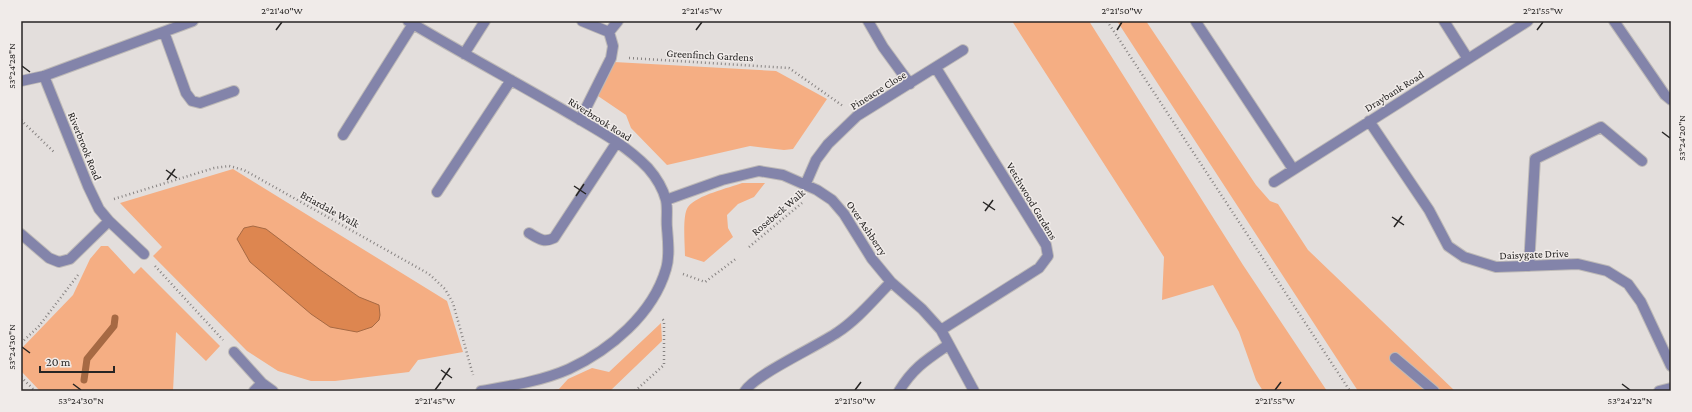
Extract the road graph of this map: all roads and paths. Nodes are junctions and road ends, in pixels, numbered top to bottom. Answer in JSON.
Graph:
{"nodes":[{"id":1,"x":193,"y":21,"type":"edge"},
{"id":2,"x":485,"y":21,"type":"edge"},
{"id":3,"x":582,"y":21,"type":"edge"},
{"id":4,"x":618,"y":21,"type":"edge"},
{"id":5,"x":868,"y":21,"type":"edge"},
{"id":6,"x":1107,"y":21,"type":"edge"},
{"id":7,"x":1444,"y":21,"type":"edge"},
{"id":8,"x":1528,"y":21,"type":"edge"},
{"id":9,"x":1614,"y":21,"type":"edge"},
{"id":10,"x":411,"y":22,"type":"edge"},
{"id":11,"x":1196,"y":22,"type":"dead end"},
{"id":12,"x":164,"y":32,"type":"junction"},
{"id":13,"x":609,"y":32,"type":"junction"},
{"id":14,"x":963,"y":50,"type":"dead end"},
{"id":15,"x":464,"y":54,"type":"junction"},
{"id":16,"x":624,"y":58,"type":"dead end"},
{"id":17,"x":1468,"y":59,"type":"junction"},
{"id":18,"x":936,"y":68,"type":"junction"},
{"id":19,"x":44,"y":76,"type":"junction"},
{"id":20,"x":511,"y":80,"type":"junction"},
{"id":21,"x":21,"y":81,"type":"edge"},
{"id":22,"x":910,"y":84,"type":"junction"},
{"id":23,"x":234,"y":91,"type":"dead end"},
{"id":24,"x":1671,"y":100,"type":"edge"},
{"id":25,"x":856,"y":116,"type":"junction"},
{"id":26,"x":580,"y":120,"type":"junction"},
{"id":27,"x":1369,"y":121,"type":"junction"},
{"id":28,"x":343,"y":135,"type":"dead end"},
{"id":29,"x":617,"y":142,"type":"junction"},
{"id":30,"x":1642,"y":161,"type":"dead end"},
{"id":31,"x":1293,"y":170,"type":"junction"},
{"id":32,"x":1274,"y":182,"type":"dead end"},
{"id":33,"x":806,"y":184,"type":"junction"},
{"id":34,"x":817,"y":190,"type":"junction"},
{"id":35,"x":437,"y":192,"type":"dead end"},
{"id":36,"x":666,"y":200,"type":"junction"},
{"id":37,"x":99,"y":209,"type":"junction"},
{"id":38,"x":109,"y":221,"type":"junction"},
{"id":39,"x":529,"y":233,"type":"dead end"},
{"id":40,"x":21,"y":234,"type":"edge"},
{"id":41,"x":749,"y":247,"type":"dead end"},
{"id":42,"x":144,"y":254,"type":"joint"},
{"id":43,"x":73,"y":256,"type":"junction"},
{"id":44,"x":737,"y":258,"type":"dead end"},
{"id":45,"x":1529,"y":266,"type":"junction"},
{"id":46,"x":667,"y":267,"type":"junction"},
{"id":47,"x":891,"y":282,"type":"junction"},
{"id":48,"x":651,"y":302,"type":"junction"},
{"id":49,"x":941,"y":330,"type":"junction"},
{"id":50,"x":21,"y":343,"type":"edge"},
{"id":51,"x":948,"y":345,"type":"junction"},
{"id":52,"x":234,"y":352,"type":"joint"},
{"id":53,"x":1395,"y":358,"type":"dead end"},
{"id":54,"x":1671,"y":366,"type":"edge"},
{"id":55,"x":473,"y":376,"type":"dead end"},
{"id":56,"x":21,"y":377,"type":"edge"},
{"id":57,"x":262,"y":383,"type":"junction"},
{"id":58,"x":1671,"y":388,"type":"edge"},
{"id":59,"x":35,"y":391,"type":"edge"},
{"id":60,"x":254,"y":391,"type":"edge"},
{"id":61,"x":273,"y":391,"type":"edge"},
{"id":62,"x":481,"y":391,"type":"edge"},
{"id":63,"x":635,"y":391,"type":"edge"},
{"id":64,"x":745,"y":391,"type":"edge"},
{"id":65,"x":899,"y":391,"type":"edge"},
{"id":66,"x":974,"y":391,"type":"edge"},
{"id":67,"x":1350,"y":391,"type":"edge"},
{"id":68,"x":1434,"y":391,"type":"edge"},
{"id":69,"x":1659,"y":391,"type":"edge"}],
"edges":[{"from":1,"to":12,"type":"street"},
{"from":2,"to":15,"type":"street"},
{"from":3,"to":13,"type":"street"},
{"from":4,"to":13,"type":"street"},
{"from":5,"to":22,"type":"street"},
{"from":6,"to":67,"type":"path"},
{"from":7,"to":17,"type":"street"},
{"from":8,"to":17,"type":"street","name":"Draybank Road"},
{"from":9,"to":24,"type":"street"},
{"from":10,"to":15,"type":"street","name":"Riverbrook Road"},
{"from":10,"to":28,"type":"street"},
{"from":11,"to":31,"type":"street"},
{"from":12,"to":19,"type":"street"},
{"from":12,"to":23,"type":"street"},
{"from":13,"to":26,"type":"street"},
{"from":14,"to":18,"type":"street","name":"Pineacre Close"},
{"from":15,"to":20,"type":"street","name":"Riverbrook Road"},
{"from":16,"to":25,"type":"path","name":"Greenfinch Gardens"},
{"from":17,"to":27,"type":"street","name":"Draybank Road"},
{"from":18,"to":22,"type":"street","name":"Pineacre Close"},
{"from":18,"to":49,"type":"street","name":"Vetchwood Gardens"},
{"from":19,"to":21,"type":"street"},
{"from":19,"to":37,"type":"street","name":"Riverbrook Road"},
{"from":20,"to":26,"type":"street","name":"Riverbrook Road"},
{"from":20,"to":35,"type":"street"},
{"from":22,"to":25,"type":"street","name":"Pineacre Close"},
{"from":25,"to":33,"type":"street","name":"Pineacre Close"},
{"from":26,"to":29,"type":"street","name":"Riverbrook Road"},
{"from":27,"to":31,"type":"street","name":"Draybank Road"},
{"from":27,"to":45,"type":"street","name":"Daisygate Drive"},
{"from":29,"to":36,"type":"street","name":"Riverbrook Road"},
{"from":29,"to":39,"type":"street"},
{"from":30,"to":45,"type":"street"},
{"from":31,"to":32,"type":"street","name":"Draybank Road"},
{"from":33,"to":34,"type":"street","name":"Over Ashberry"},
{"from":33,"to":36,"type":"street","name":"Over Ashberry"},
{"from":34,"to":41,"type":"path","name":"Rosebeck Walk"},
{"from":34,"to":47,"type":"street","name":"Over Ashberry"},
{"from":36,"to":46,"type":"street","name":"Riverbrook Road"},
{"from":37,"to":38,"type":"street","name":"Riverbrook Road"},
{"from":37,"to":55,"type":"path","name":"Briardale Walk"},
{"from":38,"to":42,"type":"street","name":"Riverbrook Road"},
{"from":38,"to":43,"type":"street"},
{"from":40,"to":43,"type":"street"},
{"from":42,"to":52,"type":"path"},
{"from":43,"to":50,"type":"path"},
{"from":44,"to":46,"type":"path"},
{"from":45,"to":54,"type":"street","name":"Daisygate Drive"},
{"from":46,"to":48,"type":"street","name":"Riverbrook Road"},
{"from":47,"to":49,"type":"street","name":"Over Ashberry"},
{"from":47,"to":64,"type":"street"},
{"from":48,"to":62,"type":"street","name":"Riverbrook Road"},
{"from":48,"to":63,"type":"path"},
{"from":49,"to":51,"type":"street","name":"Over Ashberry"},
{"from":51,"to":65,"type":"street"},
{"from":51,"to":66,"type":"street","name":"Over Ashberry"},
{"from":52,"to":57,"type":"street"},
{"from":53,"to":68,"type":"street"},
{"from":56,"to":59,"type":"path"},
{"from":57,"to":60,"type":"street"},
{"from":57,"to":61,"type":"street"},
{"from":58,"to":69,"type":"street"}]}
